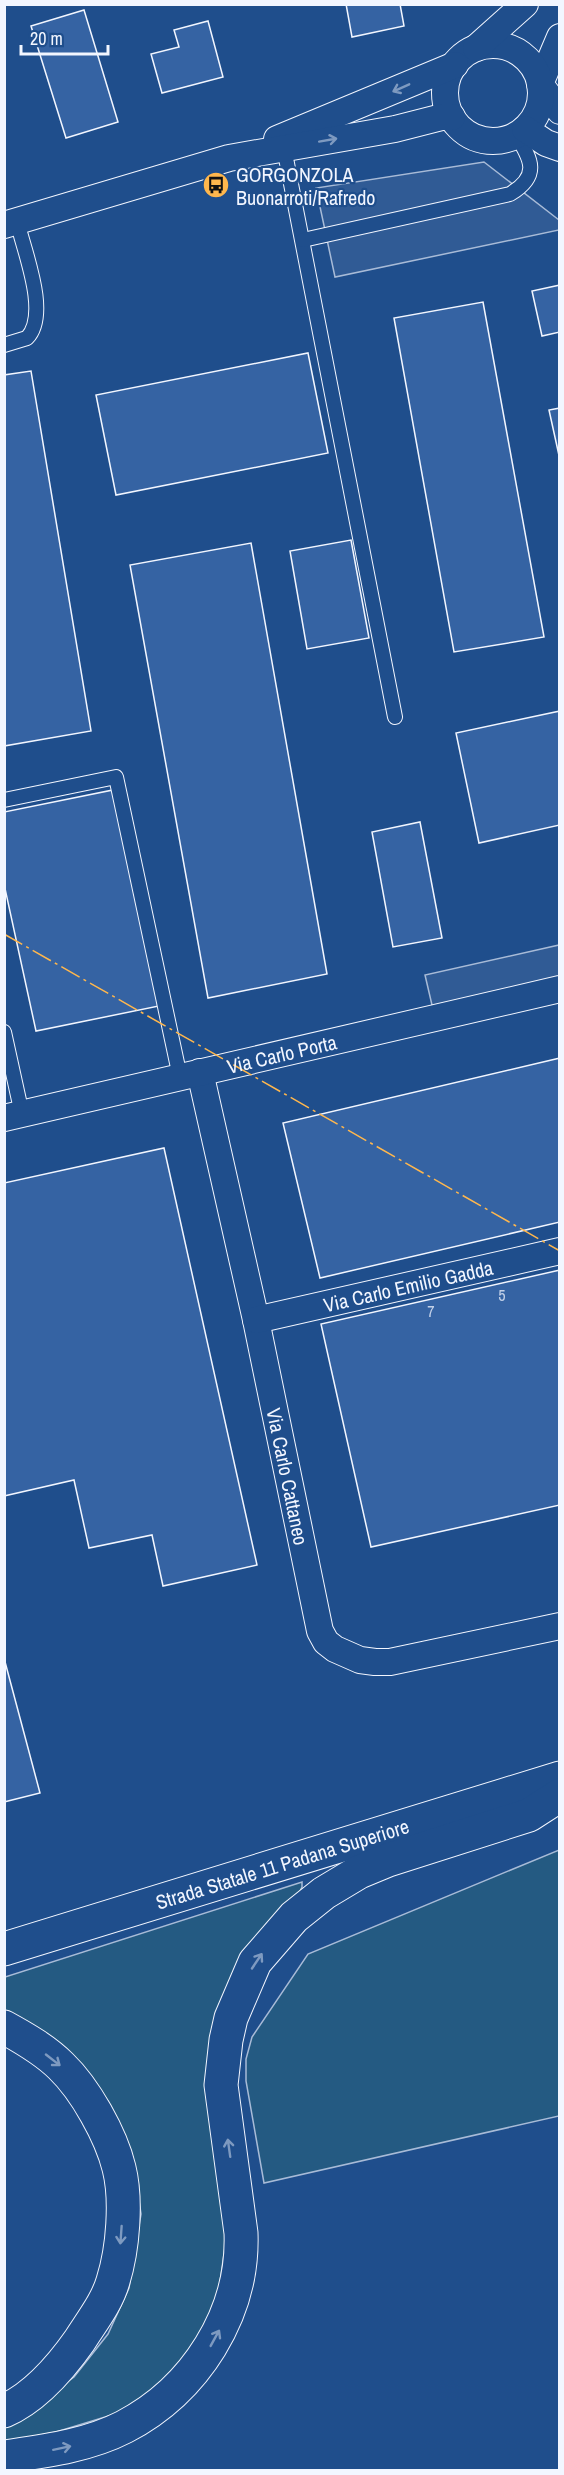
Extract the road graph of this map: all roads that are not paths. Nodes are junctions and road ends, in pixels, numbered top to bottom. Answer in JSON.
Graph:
{"nodes":[{"id":1,"x":525,"y":4,"type":"edge"},
{"id":2,"x":560,"y":37,"type":"edge"},
{"id":3,"x":476,"y":48,"type":"junction"},
{"id":4,"x":454,"y":65,"type":"junction"},
{"id":5,"x":540,"y":84,"type":"junction"},
{"id":6,"x":560,"y":111,"type":"edge"},
{"id":7,"x":452,"y":117,"type":"junction"},
{"id":8,"x":520,"y":132,"type":"junction"},
{"id":9,"x":284,"y":148,"type":"junction"},
{"id":10,"x":560,"y":148,"type":"edge"},
{"id":11,"x":229,"y":158,"type":"junction"},
{"id":12,"x":11,"y":223,"type":"edge"},
{"id":13,"x":303,"y":240,"type":"junction"},
{"id":14,"x":4,"y":345,"type":"edge"},
{"id":15,"x":394,"y":717,"type":"dead end"},
{"id":16,"x":4,"y":800,"type":"edge"},
{"id":17,"x":560,"y":989,"type":"edge"},
{"id":18,"x":4,"y":1032,"type":"edge"},
{"id":19,"x":190,"y":1075,"type":"junction"},
{"id":20,"x":13,"y":1116,"type":"edge"},
{"id":21,"x":560,"y":1251,"type":"edge"},
{"id":22,"x":256,"y":1320,"type":"junction"},
{"id":23,"x":560,"y":1626,"type":"edge"},
{"id":24,"x":560,"y":1778,"type":"edge"},
{"id":25,"x":560,"y":1795,"type":"edge"},
{"id":26,"x":4,"y":1949,"type":"edge"},
{"id":27,"x":4,"y":2028,"type":"edge"},
{"id":28,"x":4,"y":2411,"type":"edge"},
{"id":29,"x":4,"y":2457,"type":"edge"}],
"edges":[{"from":1,"to":3,"type":"street"},
{"from":2,"to":5,"type":"street"},
{"from":3,"to":4,"type":"street"},
{"from":3,"to":5,"type":"street"},
{"from":4,"to":7,"type":"street"},
{"from":4,"to":11,"type":"street","one_way":true},
{"from":5,"to":6,"type":"street"},
{"from":5,"to":8,"type":"street"},
{"from":7,"to":8,"type":"street"},
{"from":9,"to":7,"type":"street","one_way":true},
{"from":8,"to":10,"type":"street"},
{"from":8,"to":13,"type":"lane"},
{"from":9,"to":11,"type":"street"},
{"from":9,"to":13,"type":"lane"},
{"from":11,"to":12,"type":"street"},
{"from":12,"to":14,"type":"lane"},
{"from":13,"to":15,"type":"lane"},
{"from":16,"to":19,"type":"lane"},
{"from":17,"to":19,"type":"street","name":"Via Carlo Porta"},
{"from":18,"to":20,"type":"lane"},
{"from":19,"to":20,"type":"street","name":"Via Carlo Porta"},
{"from":19,"to":22,"type":"street","name":"Via Carlo Cattaneo"},
{"from":21,"to":22,"type":"street","name":"Via Carlo Emilio Gadda"},
{"from":22,"to":23,"type":"street","name":"Via Carlo Cattaneo"},
{"from":24,"to":26,"type":"main road","name":"Strada Statale 11 Padana Superiore"},
{"from":29,"to":25,"type":"main road","one_way":true},
{"from":27,"to":28,"type":"main road","one_way":true}]}
